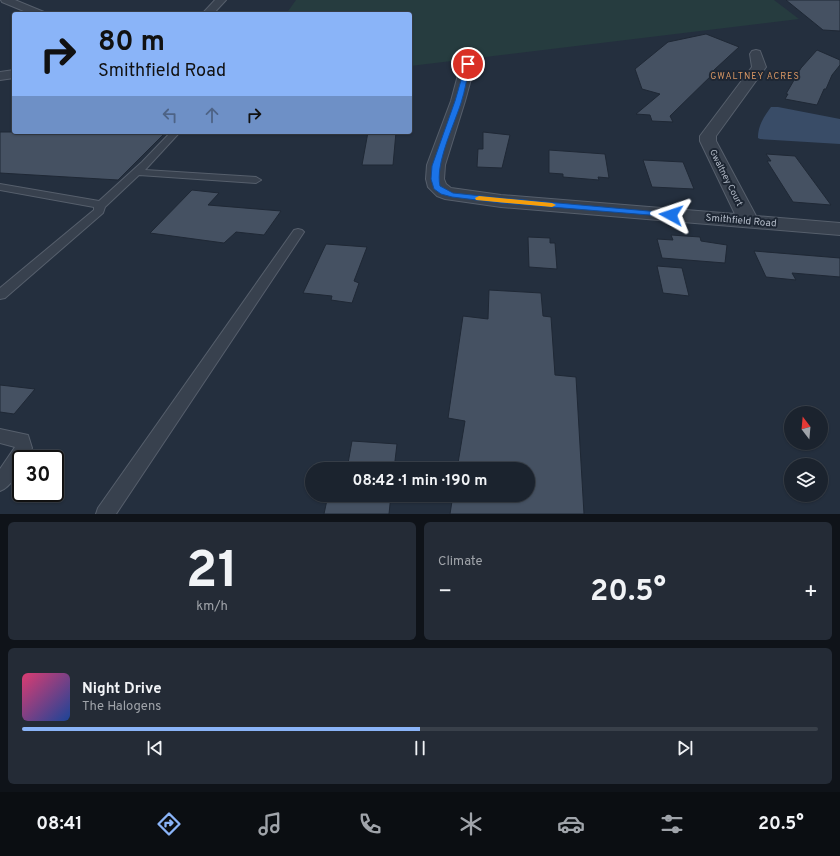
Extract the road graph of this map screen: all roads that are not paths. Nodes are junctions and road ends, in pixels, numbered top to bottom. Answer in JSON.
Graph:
{"nodes":[{"id":1,"x":6,"y":0,"type":"edge"},
{"id":2,"x":221,"y":0,"type":"edge"},
{"id":3,"x":35,"y":12,"type":"edge"},
{"id":4,"x":209,"y":12,"type":"edge"},
{"id":5,"x":756,"y":54,"type":"dead end"},
{"id":6,"x":468,"y":64,"type":"dead end"},
{"id":7,"x":12,"y":74,"type":"edge"},
{"id":8,"x":0,"y":76,"type":"edge"},
{"id":9,"x":174,"y":134,"type":"edge"},
{"id":10,"x":137,"y":172,"type":"junction"},
{"id":11,"x":256,"y":180,"type":"dead end"},
{"id":12,"x":0,"y":187,"type":"edge"},
{"id":13,"x":100,"y":206,"type":"junction"},
{"id":14,"x":748,"y":221,"type":"junction"},
{"id":15,"x":840,"y":229,"type":"edge"},
{"id":16,"x":298,"y":232,"type":"dead end"},
{"id":17,"x":0,"y":295,"type":"edge"},
{"id":18,"x":0,"y":436,"type":"edge"},
{"id":19,"x":0,"y":483,"type":"edge"},
{"id":20,"x":105,"y":514,"type":"edge"}],
"edges":[{"from":1,"to":3,"type":"street"},
{"from":2,"to":4,"type":"street"},
{"from":5,"to":14,"type":"street","name":"Gwaltney Court"},
{"from":6,"to":14,"type":"street","name":"Smithfield Road"},
{"from":7,"to":8,"type":"street"},
{"from":9,"to":10,"type":"lane"},
{"from":10,"to":11,"type":"lane"},
{"from":10,"to":13,"type":"lane"},
{"from":12,"to":13,"type":"lane"},
{"from":13,"to":17,"type":"lane"},
{"from":14,"to":15,"type":"street","name":"Smithfield Road"},
{"from":16,"to":20,"type":"lane"},
{"from":18,"to":19,"type":"lane"}]}
